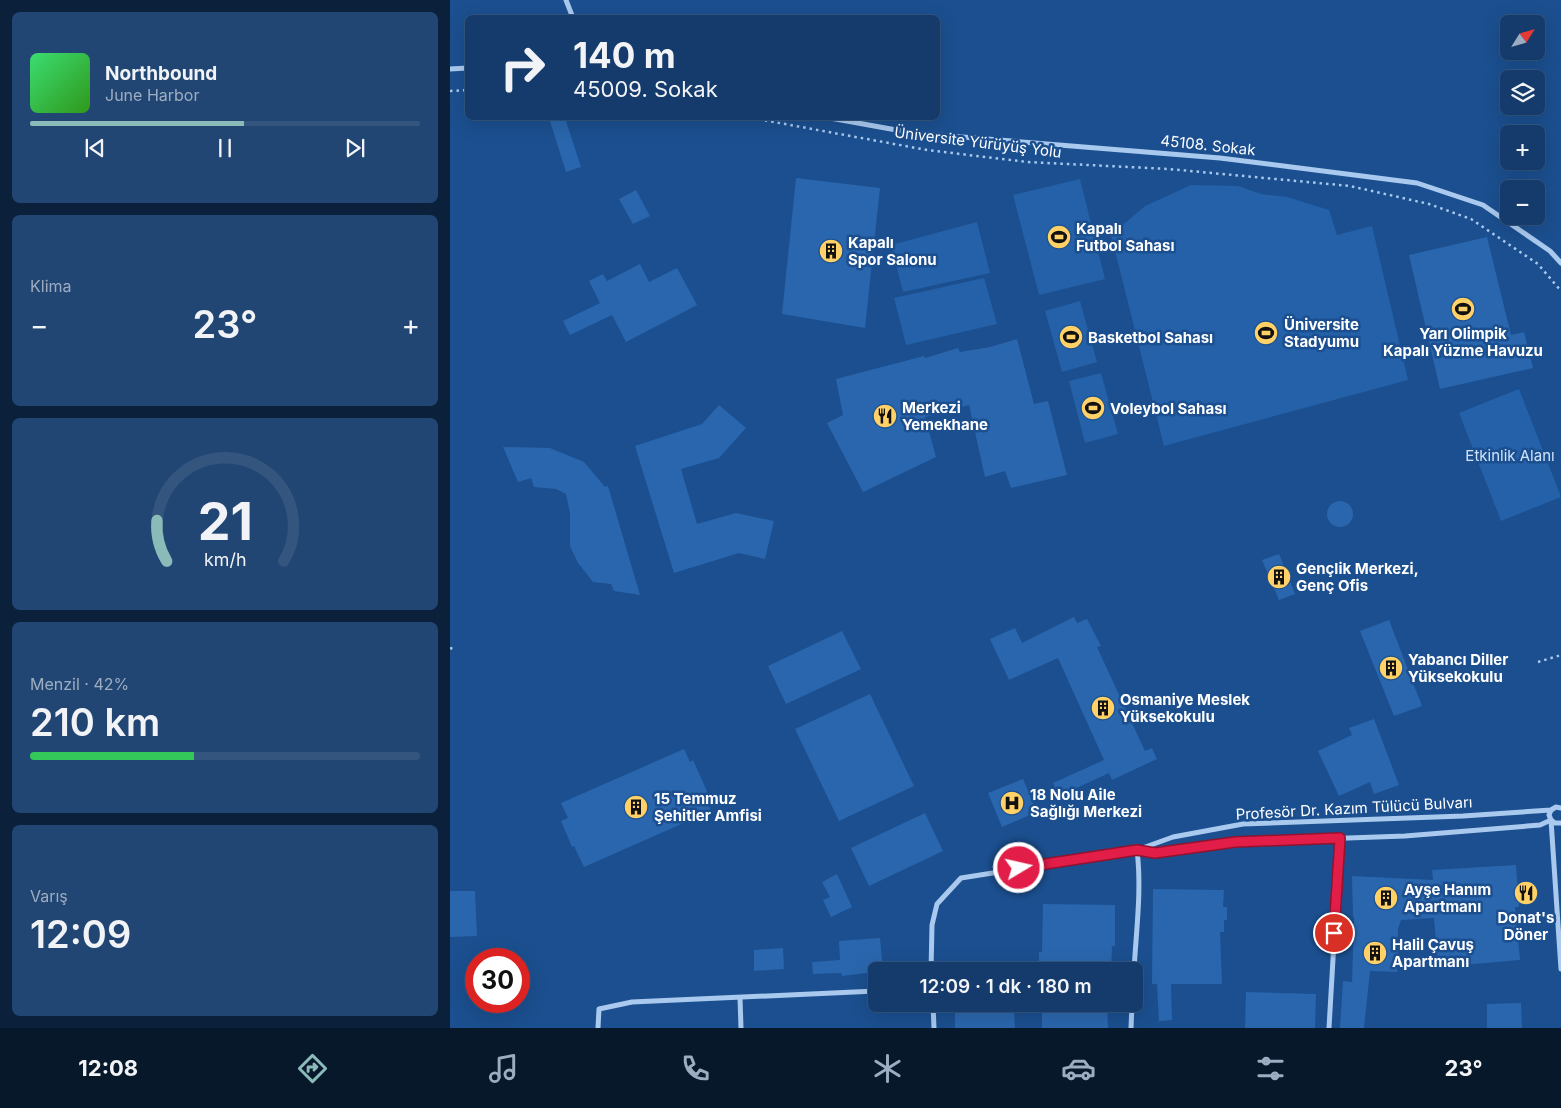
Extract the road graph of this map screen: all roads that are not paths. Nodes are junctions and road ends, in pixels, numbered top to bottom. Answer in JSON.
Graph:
{"nodes":[{"id":1,"x":566,"y":0,"type":"edge"},
{"id":2,"x":572,"y":15,"type":"edge"},
{"id":3,"x":450,"y":68,"type":"edge"},
{"id":4,"x":465,"y":68,"type":"edge"},
{"id":5,"x":841,"y":120,"type":"edge"},
{"id":6,"x":1561,"y":264,"type":"edge"},
{"id":7,"x":1561,"y":808,"type":"edge"},
{"id":8,"x":1548,"y":811,"type":"junction"},
{"id":9,"x":1552,"y":821,"type":"junction"},
{"id":10,"x":1561,"y":822,"type":"edge"},
{"id":11,"x":1340,"y":838,"type":"junction"},
{"id":12,"x":1137,"y":850,"type":"junction"},
{"id":13,"x":931,"y":962,"type":"edge"},
{"id":14,"x":1134,"y":962,"type":"edge"},
{"id":15,"x":1561,"y":969,"type":"edge"},
{"id":16,"x":868,"y":991,"type":"edge"},
{"id":17,"x":740,"y":998,"type":"junction"},
{"id":18,"x":933,"y":1012,"type":"edge"},
{"id":19,"x":1132,"y":1012,"type":"edge"},
{"id":20,"x":598,"y":1028,"type":"edge"},
{"id":21,"x":741,"y":1028,"type":"edge"},
{"id":22,"x":934,"y":1028,"type":"edge"},
{"id":23,"x":1131,"y":1028,"type":"edge"},
{"id":24,"x":1329,"y":1028,"type":"edge"}],
"edges":[{"from":1,"to":2,"type":"street"},
{"from":3,"to":4,"type":"street"},
{"from":5,"to":6,"type":"street","name":"45108. Sokak"},
{"from":7,"to":8,"type":"street","name":"Profesör Dr. Kazım Tülücü Bulvarı"},
{"from":8,"to":9,"type":"street"},
{"from":8,"to":12,"type":"street","name":"Profesör Dr. Kazım Tülücü Bulvarı"},
{"from":9,"to":10,"type":"street","name":"Profesör Dr. Kazım Tülücü Bulvarı"},
{"from":9,"to":11,"type":"street","name":"Profesör Dr. Kazım Tülücü Bulvarı"},
{"from":9,"to":15,"type":"street"},
{"from":11,"to":12,"type":"street","name":"Profesör Dr. Kazım Tülücü Bulvarı"},
{"from":11,"to":24,"type":"street"},
{"from":12,"to":13,"type":"street","name":"Profesör Dr. Kazım Tülücü Bulvarı"},
{"from":12,"to":14,"type":"street"},
{"from":16,"to":17,"type":"street"},
{"from":17,"to":20,"type":"street"},
{"from":17,"to":21,"type":"street"},
{"from":18,"to":22,"type":"street"},
{"from":19,"to":23,"type":"street"}]}
